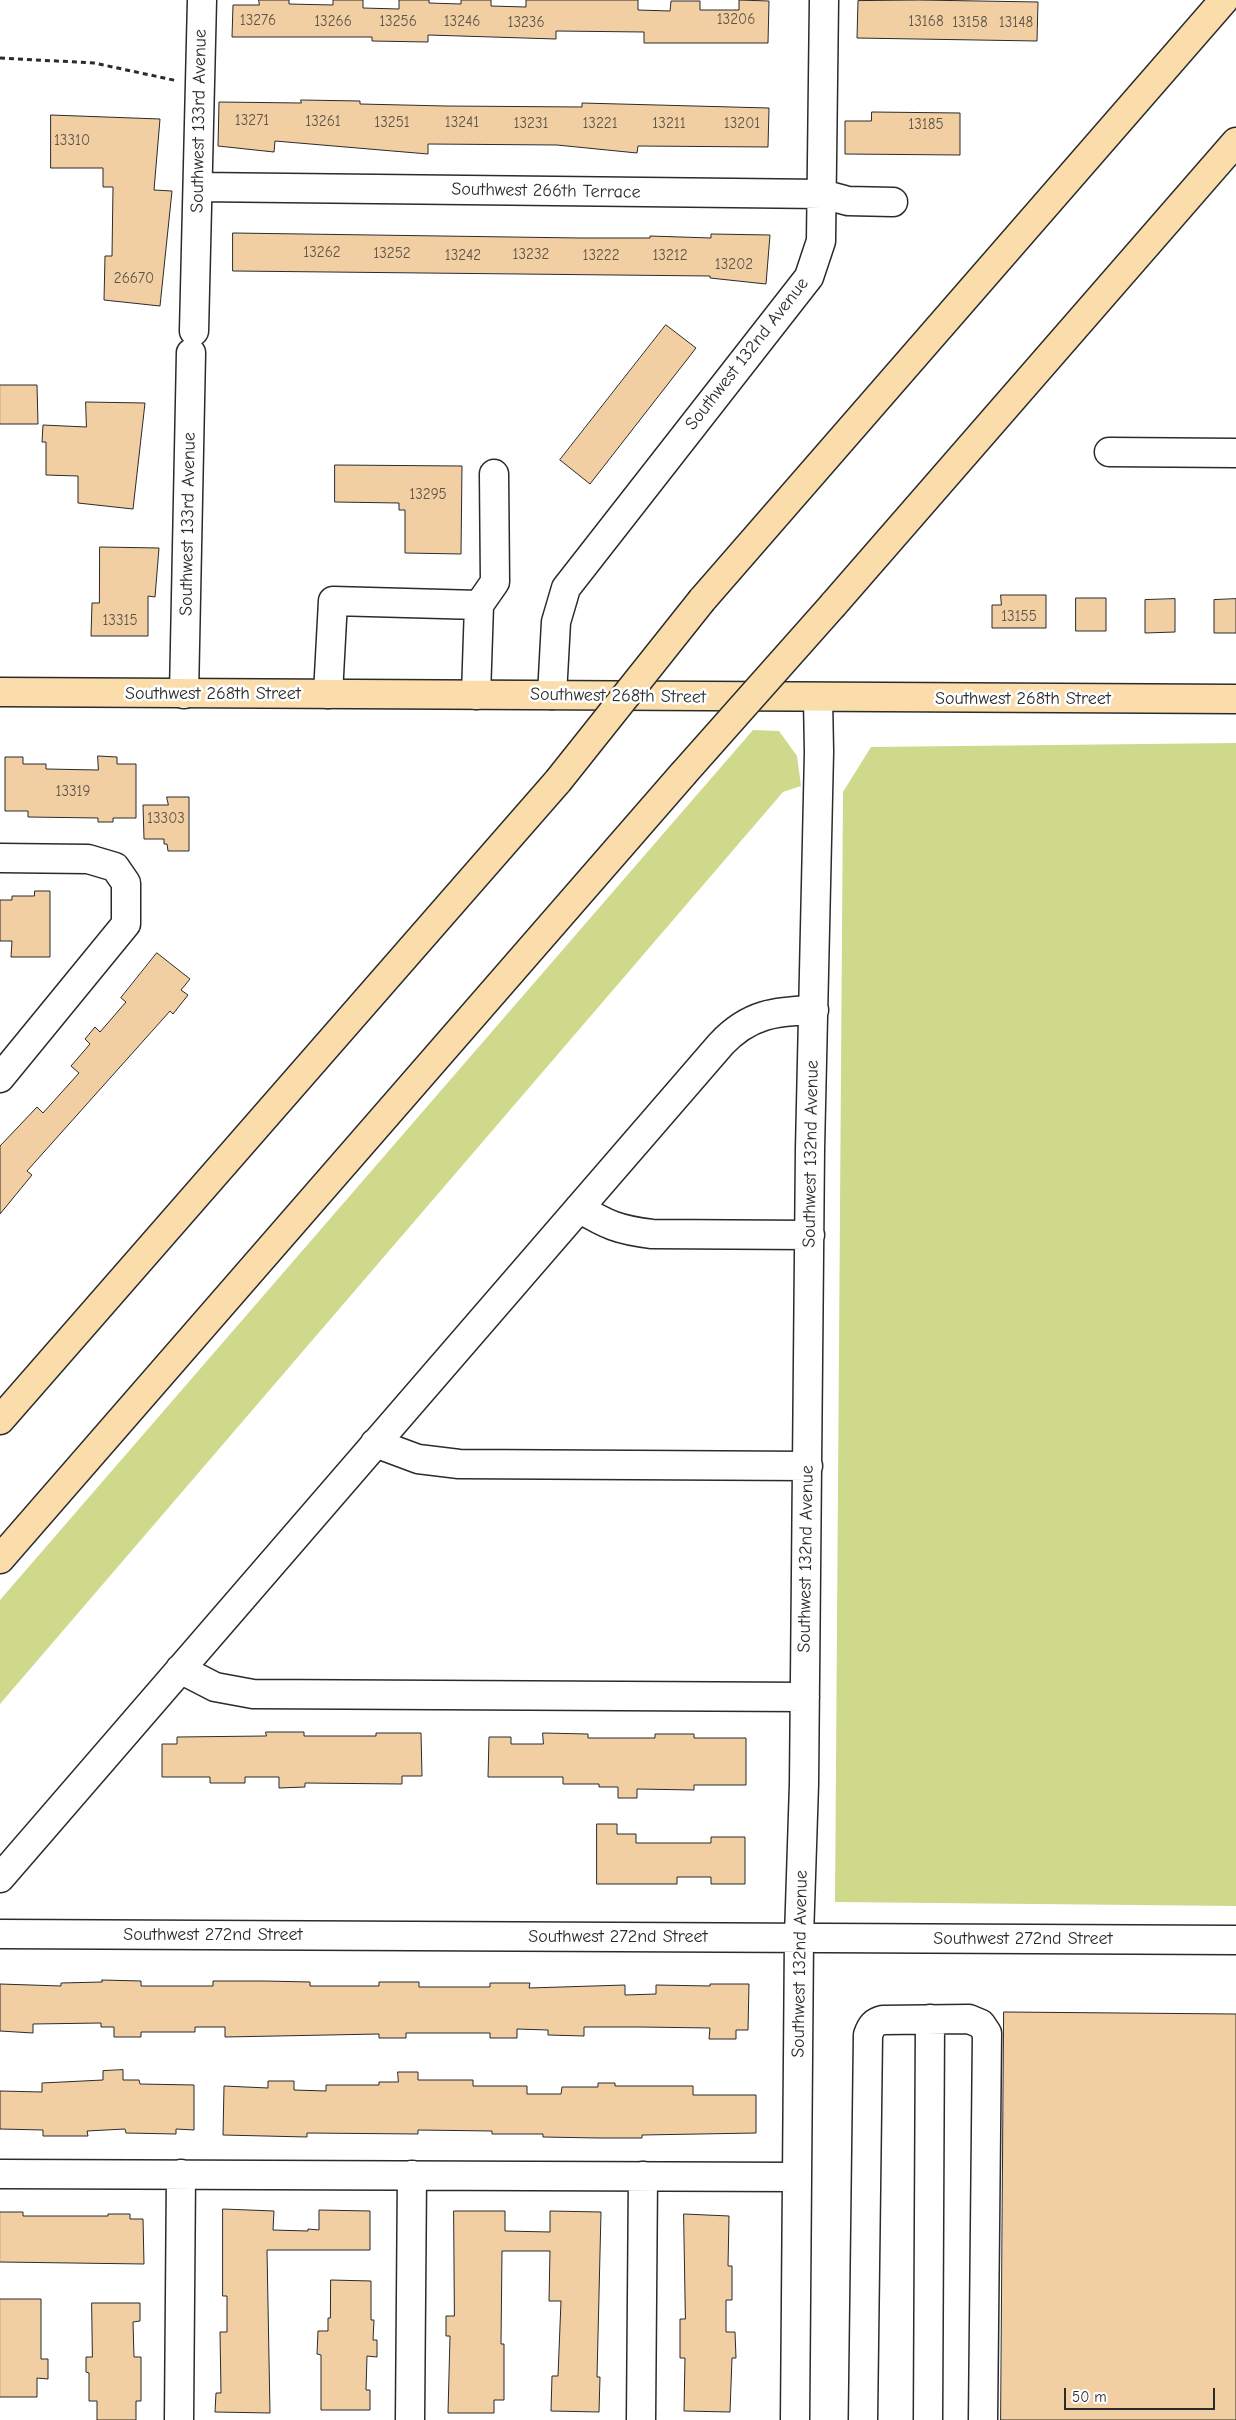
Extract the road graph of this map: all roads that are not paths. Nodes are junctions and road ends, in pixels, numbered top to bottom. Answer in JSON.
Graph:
{"nodes":[{"id":1,"x":202,"y":0,"type":"edge"},
{"id":2,"x":824,"y":0,"type":"edge"},
{"id":3,"x":1224,"y":0,"type":"edge"},
{"id":4,"x":1236,"y":142,"type":"edge"},
{"id":5,"x":198,"y":187,"type":"junction"},
{"id":6,"x":822,"y":194,"type":"junction"},
{"id":7,"x":893,"y":202,"type":"dead end"},
{"id":8,"x":1109,"y":452,"type":"dead end"},
{"id":9,"x":1236,"y":453,"type":"edge"},
{"id":10,"x":494,"y":474,"type":"dead end"},
{"id":11,"x":480,"y":605,"type":"junction"},
{"id":12,"x":0,"y":692,"type":"edge"},
{"id":13,"x":184,"y":694,"type":"junction"},
{"id":14,"x":328,"y":694,"type":"junction"},
{"id":15,"x":476,"y":694,"type":"junction"},
{"id":16,"x":552,"y":694,"type":"junction"},
{"id":17,"x":818,"y":698,"type":"junction"},
{"id":18,"x":1236,"y":699,"type":"edge"},
{"id":19,"x":0,"y":858,"type":"edge"},
{"id":20,"x":814,"y":1010,"type":"junction"},
{"id":21,"x":0,"y":1078,"type":"edge"},
{"id":22,"x":579,"y":1208,"type":"junction"},
{"id":23,"x":810,"y":1235,"type":"junction"},
{"id":24,"x":0,"y":1420,"type":"edge"},
{"id":25,"x":375,"y":1443,"type":"junction"},
{"id":26,"x":808,"y":1466,"type":"junction"},
{"id":27,"x":0,"y":1559,"type":"edge"},
{"id":28,"x":180,"y":1670,"type":"junction"},
{"id":29,"x":805,"y":1697,"type":"junction"},
{"id":30,"x":0,"y":1878,"type":"edge"},
{"id":31,"x":0,"y":1934,"type":"edge"},
{"id":32,"x":799,"y":1938,"type":"junction"},
{"id":33,"x":1236,"y":1940,"type":"edge"},
{"id":34,"x":930,"y":2019,"type":"junction"},
{"id":35,"x":0,"y":2174,"type":"edge"},
{"id":36,"x":180,"y":2174,"type":"junction"},
{"id":37,"x":412,"y":2176,"type":"junction"},
{"id":38,"x":643,"y":2176,"type":"junction"},
{"id":39,"x":797,"y":2177,"type":"junction"},
{"id":40,"x":179,"y":2420,"type":"edge"},
{"id":41,"x":410,"y":2420,"type":"edge"},
{"id":42,"x":641,"y":2420,"type":"edge"},
{"id":43,"x":795,"y":2420,"type":"edge"},
{"id":44,"x":863,"y":2420,"type":"edge"},
{"id":45,"x":928,"y":2420,"type":"edge"},
{"id":46,"x":983,"y":2420,"type":"edge"}],
"edges":[{"from":1,"to":5,"type":"street","name":"Southwest 133rd Avenue"},
{"from":2,"to":6,"type":"street","name":"Southwest 132nd Avenue"},
{"from":3,"to":24,"type":"main road","bridge":true},
{"from":4,"to":27,"type":"main road","bridge":true},
{"from":5,"to":6,"type":"street","name":"Southwest 266th Terrace"},
{"from":5,"to":13,"type":"street","name":"Southwest 133rd Avenue"},
{"from":6,"to":7,"type":"street","name":"Southwest 266th Terrace"},
{"from":6,"to":16,"type":"street","name":"Southwest 132nd Avenue"},
{"from":8,"to":9,"type":"street"},
{"from":10,"to":11,"type":"street"},
{"from":11,"to":14,"type":"street"},
{"from":11,"to":15,"type":"street"},
{"from":12,"to":13,"type":"main road","name":"Southwest 268th Street"},
{"from":13,"to":14,"type":"main road","name":"Southwest 268th Street"},
{"from":14,"to":15,"type":"main road","name":"Southwest 268th Street"},
{"from":15,"to":16,"type":"main road","name":"Southwest 268th Street"},
{"from":16,"to":17,"type":"main road","name":"Southwest 268th Street"},
{"from":17,"to":18,"type":"main road","name":"Southwest 268th Street"},
{"from":17,"to":20,"type":"street","name":"Southwest 132nd Avenue"},
{"from":19,"to":21,"type":"street"},
{"from":20,"to":22,"type":"street"},
{"from":20,"to":23,"type":"street","name":"Southwest 132nd Avenue"},
{"from":22,"to":23,"type":"street"},
{"from":22,"to":25,"type":"street"},
{"from":23,"to":26,"type":"street","name":"Southwest 132nd Avenue"},
{"from":25,"to":26,"type":"street"},
{"from":25,"to":28,"type":"street"},
{"from":26,"to":29,"type":"street","name":"Southwest 132nd Avenue"},
{"from":28,"to":29,"type":"street"},
{"from":28,"to":30,"type":"street"},
{"from":29,"to":32,"type":"street","name":"Southwest 132nd Avenue"},
{"from":31,"to":32,"type":"street","name":"Southwest 272nd Street"},
{"from":32,"to":33,"type":"street","name":"Southwest 272nd Street"},
{"from":32,"to":39,"type":"street","name":"Southwest 132nd Avenue"},
{"from":34,"to":44,"type":"street"},
{"from":34,"to":45,"type":"street"},
{"from":34,"to":46,"type":"street"},
{"from":35,"to":36,"type":"street"},
{"from":36,"to":37,"type":"street"},
{"from":36,"to":40,"type":"street"},
{"from":37,"to":38,"type":"street"},
{"from":37,"to":41,"type":"street"},
{"from":38,"to":39,"type":"street"},
{"from":38,"to":42,"type":"street"},
{"from":39,"to":43,"type":"street","name":"Southwest 132nd Avenue"}]}
